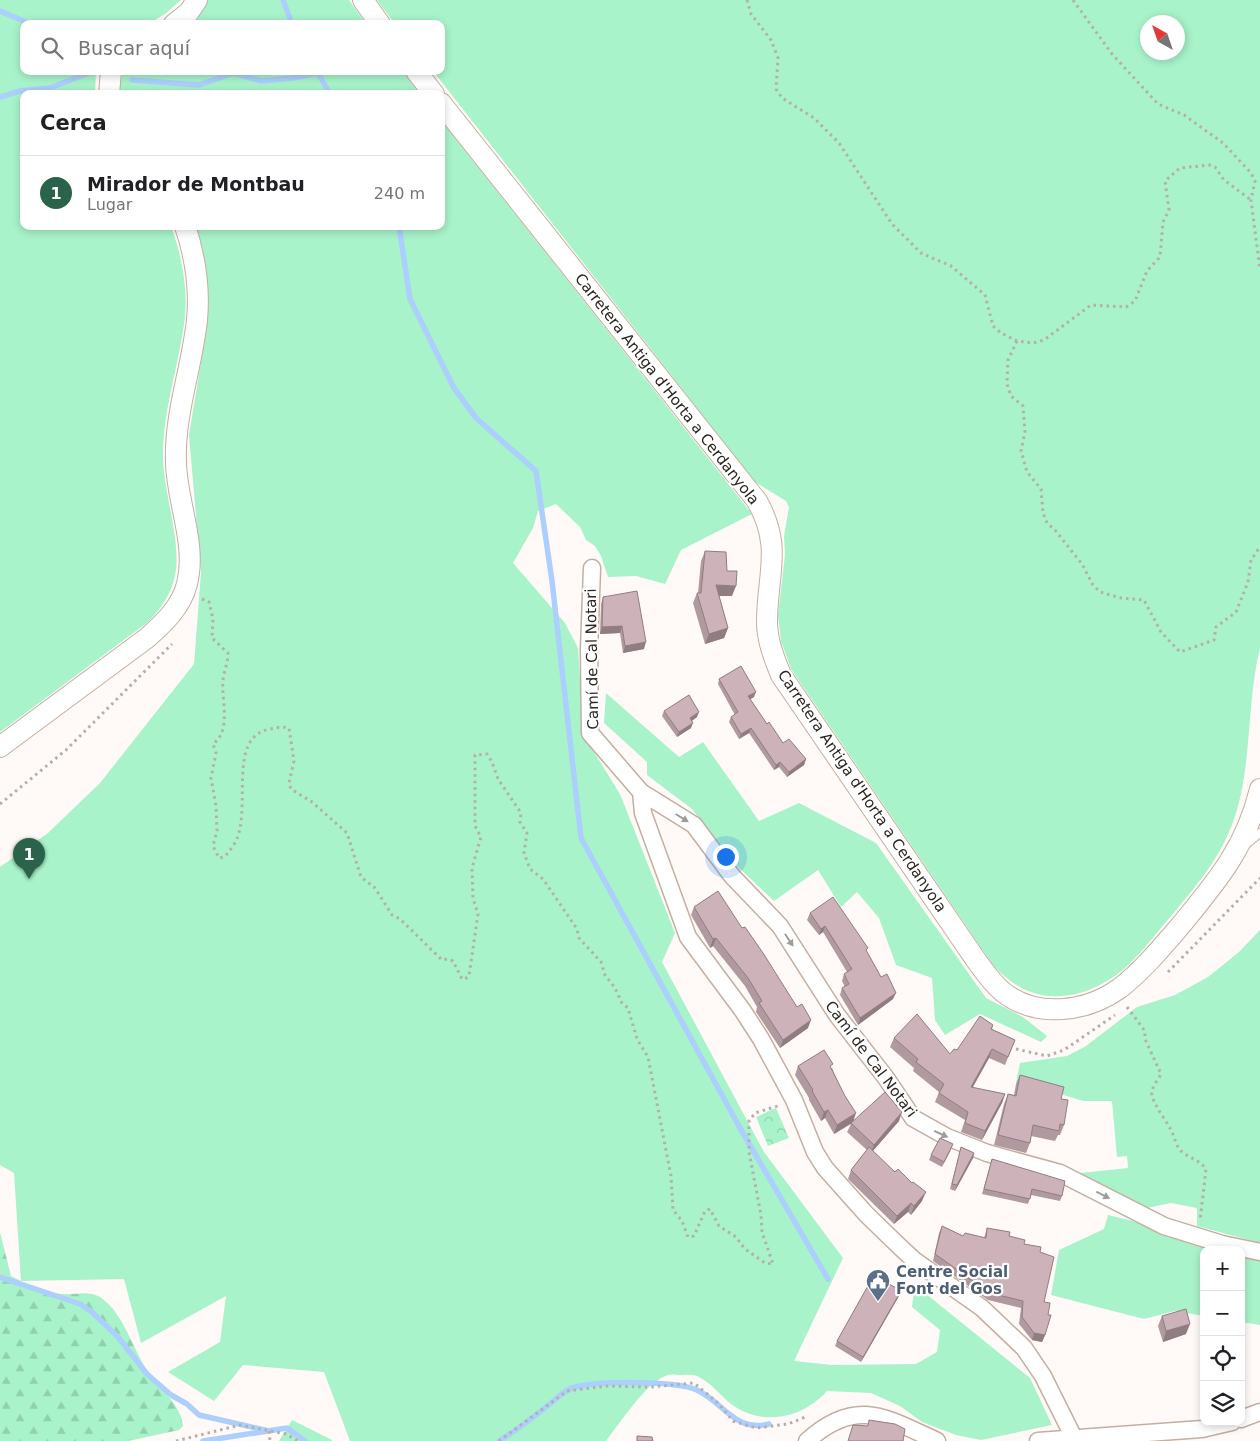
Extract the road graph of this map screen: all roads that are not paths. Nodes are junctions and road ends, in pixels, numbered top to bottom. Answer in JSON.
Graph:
{"nodes":[{"id":1,"x":197,"y":0,"type":"edge"},
{"id":2,"x":363,"y":0,"type":"edge"},
{"id":3,"x":179,"y":20,"type":"edge"},
{"id":4,"x":377,"y":20,"type":"edge"},
{"id":5,"x":111,"y":75,"type":"edge"},
{"id":6,"x":419,"y":75,"type":"edge"},
{"id":7,"x":109,"y":90,"type":"edge"},
{"id":8,"x":431,"y":90,"type":"edge"},
{"id":9,"x":445,"y":109,"type":"edge"},
{"id":10,"x":186,"y":230,"type":"edge"},
{"id":11,"x":592,"y":568,"type":"dead end"},
{"id":12,"x":0,"y":747,"type":"edge"},
{"id":13,"x":1260,"y":789,"type":"edge"},
{"id":14,"x":641,"y":792,"type":"junction"},
{"id":15,"x":1260,"y":833,"type":"edge"},
{"id":16,"x":1238,"y":850,"type":"junction"},
{"id":17,"x":1260,"y":1252,"type":"edge"},
{"id":18,"x":1260,"y":1412,"type":"edge"},
{"id":19,"x":1245,"y":1418,"type":"edge"},
{"id":20,"x":1215,"y":1426,"type":"edge"},
{"id":21,"x":1074,"y":1438,"type":"junction"},
{"id":22,"x":807,"y":1441,"type":"edge"},
{"id":23,"x":937,"y":1441,"type":"edge"},
{"id":24,"x":1038,"y":1441,"type":"edge"}],
"edges":[{"from":1,"to":3,"type":"street"},
{"from":2,"to":4,"type":"street"},
{"from":5,"to":7,"type":"street"},
{"from":6,"to":8,"type":"street"},
{"from":9,"to":16,"type":"street","name":"Carretera Antiga d'Horta a Cerdanyola"},
{"from":10,"to":12,"type":"street"},
{"from":11,"to":14,"type":"street","name":"Camí de Cal Notari"},
{"from":13,"to":16,"type":"street","name":"Carretera Antiga d'Horta a Cerdanyola"},
{"from":14,"to":17,"type":"street","name":"Camí de Cal Notari","one_way":true},
{"from":14,"to":21,"type":"street"},
{"from":15,"to":16,"type":"lane"},
{"from":18,"to":19,"type":"street"},
{"from":20,"to":21,"type":"street"},
{"from":21,"to":24,"type":"street"},
{"from":22,"to":23,"type":"street"}]}
